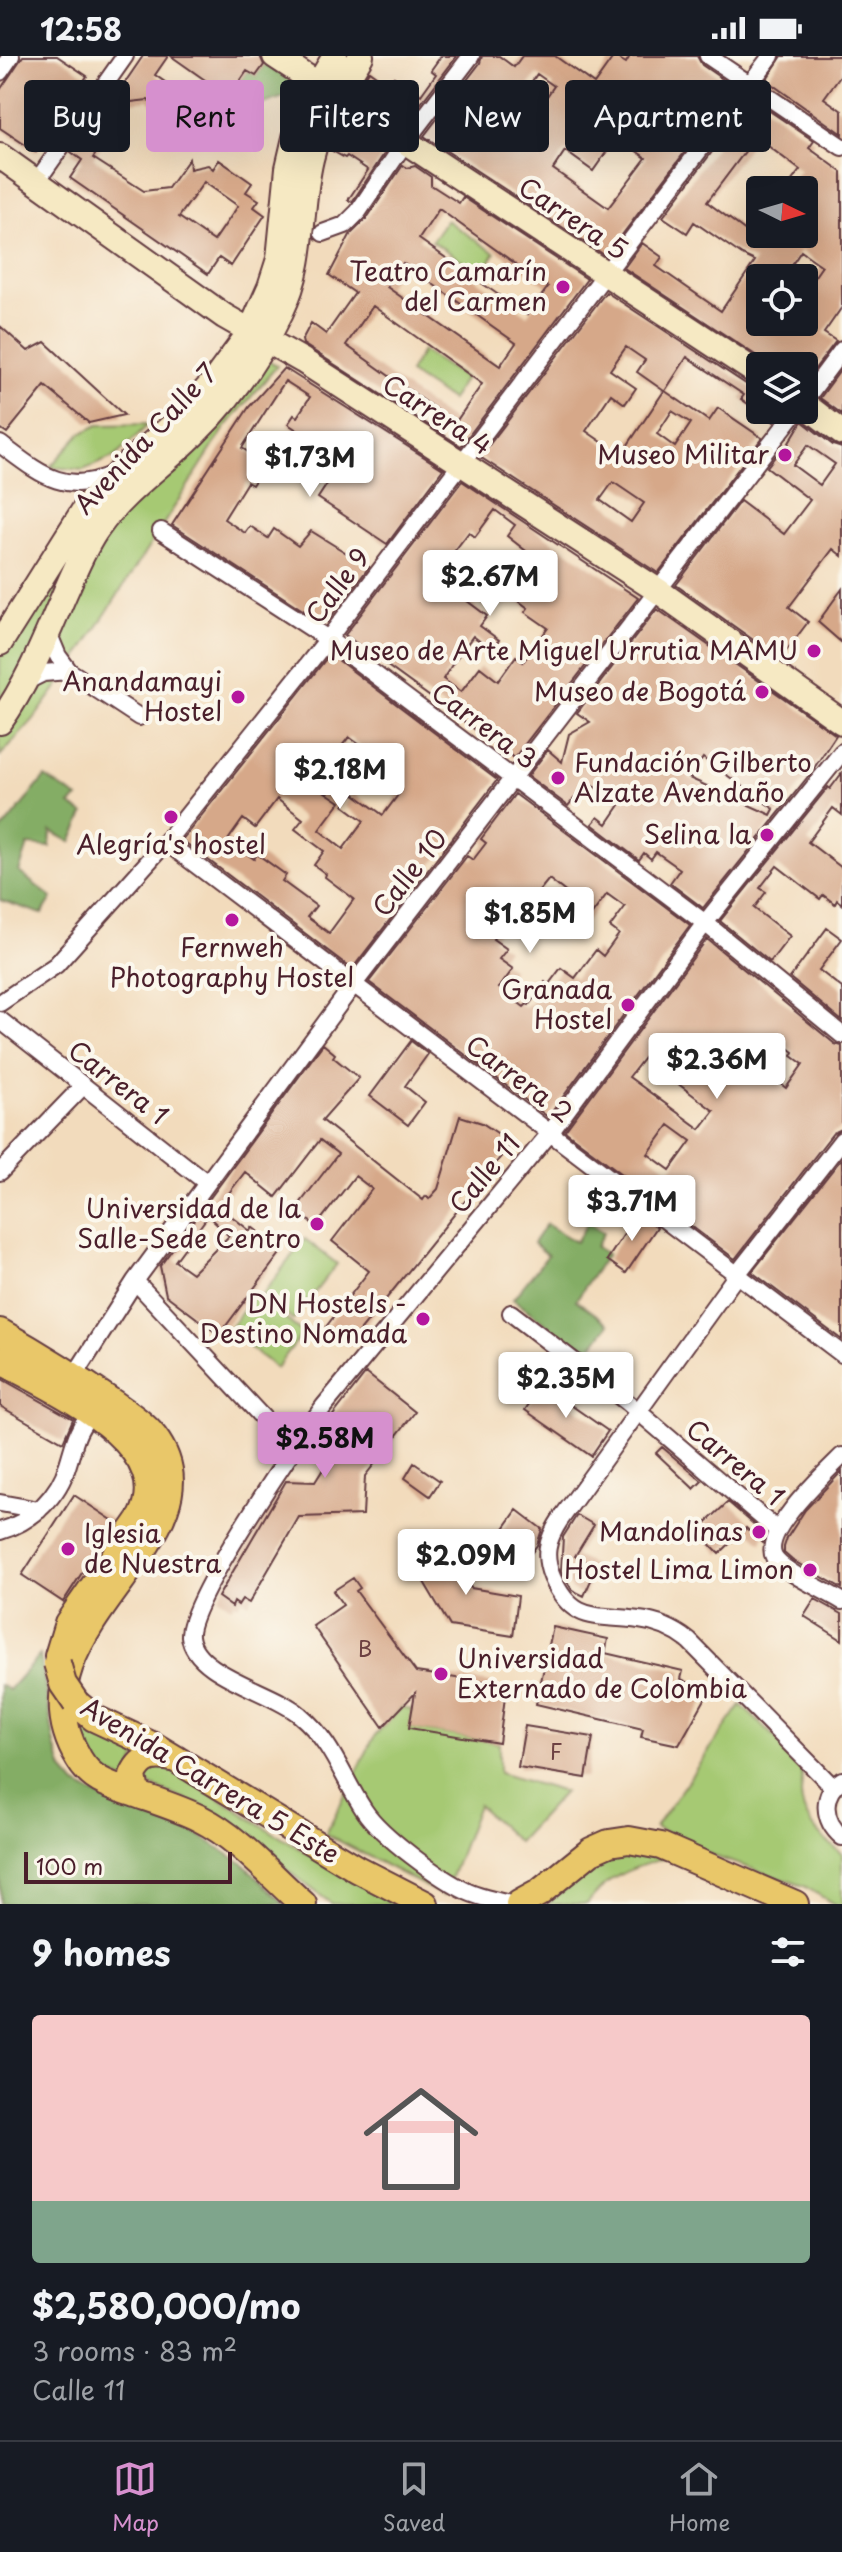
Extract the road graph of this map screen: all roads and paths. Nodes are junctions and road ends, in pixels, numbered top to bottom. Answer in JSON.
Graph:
{"nodes":[{"id":1,"x":11,"y":56,"type":"edge"},
{"id":2,"x":125,"y":56,"type":"edge"},
{"id":3,"x":275,"y":56,"type":"edge"},
{"id":4,"x":335,"y":56,"type":"edge"},
{"id":5,"x":361,"y":56,"type":"edge"},
{"id":6,"x":471,"y":56,"type":"edge"},
{"id":7,"x":708,"y":56,"type":"edge"},
{"id":8,"x":771,"y":56,"type":"edge"},
{"id":9,"x":0,"y":72,"type":"edge"},
{"id":10,"x":311,"y":80,"type":"edge"},
{"id":11,"x":330,"y":80,"type":"edge"},
{"id":12,"x":338,"y":80,"type":"edge"},
{"id":13,"x":744,"y":80,"type":"edge"},
{"id":14,"x":753,"y":80,"type":"edge"},
{"id":15,"x":771,"y":98,"type":"edge"},
{"id":16,"x":419,"y":124,"type":"edge"},
{"id":17,"x":842,"y":147,"type":"edge"},
{"id":18,"x":419,"y":150,"type":"edge"},
{"id":19,"x":313,"y":152,"type":"edge"},
{"id":20,"x":399,"y":152,"type":"edge"},
{"id":21,"x":698,"y":152,"type":"edge"},
{"id":22,"x":0,"y":156,"type":"edge"},
{"id":23,"x":37,"y":181,"type":"junction"},
{"id":24,"x":323,"y":233,"type":"dead end"},
{"id":25,"x":605,"y":274,"type":"junction"},
{"id":26,"x":258,"y":337,"type":"junction"},
{"id":27,"x":842,"y":350,"type":"edge"},
{"id":28,"x":746,"y":366,"type":"edge"},
{"id":29,"x":818,"y":383,"type":"edge"},
{"id":30,"x":818,"y":414,"type":"edge"},
{"id":31,"x":786,"y":424,"type":"edge"},
{"id":32,"x":842,"y":433,"type":"edge"},
{"id":33,"x":0,"y":444,"type":"edge"},
{"id":34,"x":461,"y":464,"type":"junction"},
{"id":35,"x":124,"y":467,"type":"junction"},
{"id":36,"x":161,"y":531,"type":"dead end"},
{"id":37,"x":657,"y":590,"type":"junction"},
{"id":38,"x":48,"y":632,"type":"junction"},
{"id":39,"x":328,"y":639,"type":"junction"},
{"id":40,"x":0,"y":643,"type":"edge"},
{"id":41,"x":69,"y":671,"type":"junction"},
{"id":42,"x":25,"y":682,"type":"junction"},
{"id":43,"x":139,"y":717,"type":"dead end"},
{"id":44,"x":0,"y":722,"type":"edge"},
{"id":45,"x":842,"y":722,"type":"edge"},
{"id":46,"x":842,"y":752,"type":"edge"},
{"id":47,"x":514,"y":778,"type":"junction"},
{"id":48,"x":166,"y":842,"type":"junction"},
{"id":49,"x":705,"y":923,"type":"junction"},
{"id":50,"x":354,"y":984,"type":"junction"},
{"id":51,"x":0,"y":1003,"type":"edge"},
{"id":52,"x":0,"y":1020,"type":"edge"},
{"id":53,"x":842,"y":1035,"type":"edge"},
{"id":54,"x":83,"y":1086,"type":"junction"},
{"id":55,"x":550,"y":1133,"type":"junction"},
{"id":56,"x":842,"y":1140,"type":"edge"},
{"id":57,"x":0,"y":1172,"type":"edge"},
{"id":58,"x":207,"y":1183,"type":"junction"},
{"id":59,"x":738,"y":1273,"type":"junction"},
{"id":60,"x":135,"y":1281,"type":"junction"},
{"id":61,"x":511,"y":1313,"type":"dead end"},
{"id":62,"x":0,"y":1332,"type":"edge"},
{"id":63,"x":842,"y":1354,"type":"edge"},
{"id":64,"x":0,"y":1360,"type":"edge"},
{"id":65,"x":75,"y":1375,"type":"junction"},
{"id":66,"x":639,"y":1413,"type":"junction"},
{"id":67,"x":91,"y":1414,"type":"junction"},
{"id":68,"x":292,"y":1449,"type":"junction"},
{"id":69,"x":842,"y":1456,"type":"edge"},
{"id":70,"x":160,"y":1478,"type":"junction"},
{"id":71,"x":0,"y":1503,"type":"edge"},
{"id":72,"x":39,"y":1510,"type":"junction"},
{"id":73,"x":777,"y":1530,"type":"junction"},
{"id":74,"x":0,"y":1531,"type":"edge"},
{"id":75,"x":842,"y":1601,"type":"edge"},
{"id":76,"x":62,"y":1669,"type":"junction"},
{"id":77,"x":178,"y":1760,"type":"junction"},
{"id":78,"x":837,"y":1783,"type":"edge"},
{"id":79,"x":136,"y":1794,"type":"junction"},
{"id":80,"x":842,"y":1837,"type":"edge"},
{"id":81,"x":303,"y":1904,"type":"edge"},
{"id":82,"x":425,"y":1904,"type":"edge"},
{"id":83,"x":509,"y":1904,"type":"edge"},
{"id":84,"x":519,"y":1904,"type":"edge"},
{"id":85,"x":795,"y":1904,"type":"edge"}],
"edges":[{"from":1,"to":9,"type":"street"},
{"from":2,"to":23,"type":"street"},
{"from":3,"to":10,"type":"street","name":"Carrera 5"},
{"from":4,"to":11,"type":"street","name":"Avenida Calle 7"},
{"from":5,"to":12,"type":"street","name":"Avenida Calle 7"},
{"from":6,"to":16,"type":"street"},
{"from":7,"to":13,"type":"street"},
{"from":8,"to":14,"type":"street","name":"Calle 9"},
{"from":15,"to":17,"type":"street"},
{"from":18,"to":25,"type":"street","name":"Carrera 5"},
{"from":19,"to":26,"type":"street","name":"Avenida Calle 7"},
{"from":20,"to":24,"type":"street"},
{"from":21,"to":25,"type":"street","name":"Calle 9"},
{"from":22,"to":23,"type":"street","name":"Carrera 4"},
{"from":23,"to":26,"type":"street","name":"Carrera 4"},
{"from":25,"to":28,"type":"street","name":"Carrera 5"},
{"from":25,"to":34,"type":"street","name":"Calle 9"},
{"from":26,"to":34,"type":"street","name":"Carrera 4"},
{"from":26,"to":35,"type":"street","name":"Avenida Calle 7"},
{"from":26,"to":38,"type":"street","name":"Avenida Calle 7"},
{"from":27,"to":29,"type":"street"},
{"from":30,"to":32,"type":"street"},
{"from":31,"to":37,"type":"street","name":"Calle 10"},
{"from":33,"to":35,"type":"street"},
{"from":34,"to":37,"type":"street","name":"Carrera 4"},
{"from":34,"to":39,"type":"street","name":"Calle 9"},
{"from":35,"to":40,"type":"street","name":"Avenida Calle 7"},
{"from":36,"to":39,"type":"street","name":"Carrera 3"},
{"from":37,"to":45,"type":"street","name":"Carrera 4"},
{"from":37,"to":47,"type":"street","name":"Calle 10"},
{"from":38,"to":41,"type":"street"},
{"from":38,"to":42,"type":"street","name":"Avenida Calle 7"},
{"from":39,"to":47,"type":"street","name":"Carrera 3"},
{"from":39,"to":48,"type":"street","name":"Calle 9"},
{"from":41,"to":42,"type":"street"},
{"from":41,"to":43,"type":"street"},
{"from":42,"to":44,"type":"street","name":"Avenida Calle 7"},
{"from":46,"to":49,"type":"street","name":"Calle 11"},
{"from":47,"to":49,"type":"street","name":"Carrera 3"},
{"from":47,"to":50,"type":"street","name":"Calle 10"},
{"from":48,"to":50,"type":"street","name":"Carrera 2"},
{"from":48,"to":51,"type":"street","name":"Calle 9"},
{"from":49,"to":53,"type":"street","name":"Carrera 3"},
{"from":49,"to":55,"type":"street","name":"Calle 11"},
{"from":50,"to":55,"type":"street","name":"Carrera 2"},
{"from":50,"to":58,"type":"street","name":"Calle 10"},
{"from":52,"to":54,"type":"street","name":"Carrera 1"},
{"from":54,"to":57,"type":"street"},
{"from":54,"to":58,"type":"street","name":"Carrera 1"},
{"from":55,"to":59,"type":"street","name":"Carrera 2"},
{"from":55,"to":68,"type":"street","name":"Calle 11"},
{"from":56,"to":59,"type":"street"},
{"from":58,"to":60,"type":"street","name":"Calle 10"},
{"from":59,"to":63,"type":"street","name":"Carrera 2"},
{"from":59,"to":66,"type":"street"},
{"from":60,"to":65,"type":"street","name":"Calle 10"},
{"from":60,"to":68,"type":"street"},
{"from":61,"to":66,"type":"street","name":"Carrera 1"},
{"from":62,"to":65,"type":"main road"},
{"from":64,"to":67,"type":"main road"},
{"from":65,"to":70,"type":"main road"},
{"from":66,"to":73,"type":"street","name":"Carrera 1"},
{"from":66,"to":78,"type":"street"},
{"from":67,"to":70,"type":"main road"},
{"from":67,"to":72,"type":"street"},
{"from":68,"to":83,"type":"street","name":"Calle 11"},
{"from":69,"to":73,"type":"street"},
{"from":70,"to":76,"type":"main road"},
{"from":71,"to":72,"type":"street"},
{"from":72,"to":74,"type":"street"},
{"from":73,"to":75,"type":"street","name":"Carrera 1"},
{"from":76,"to":77,"type":"main road","name":"Avenida Carrera 5 Este","bridge":true},
{"from":76,"to":79,"type":"main road"},
{"from":77,"to":79,"type":"main road"},
{"from":77,"to":82,"type":"main road","name":"Avenida Carrera 5 Este"},
{"from":78,"to":80,"type":"street"},
{"from":79,"to":81,"type":"main road"},
{"from":84,"to":85,"type":"main road"}]}
